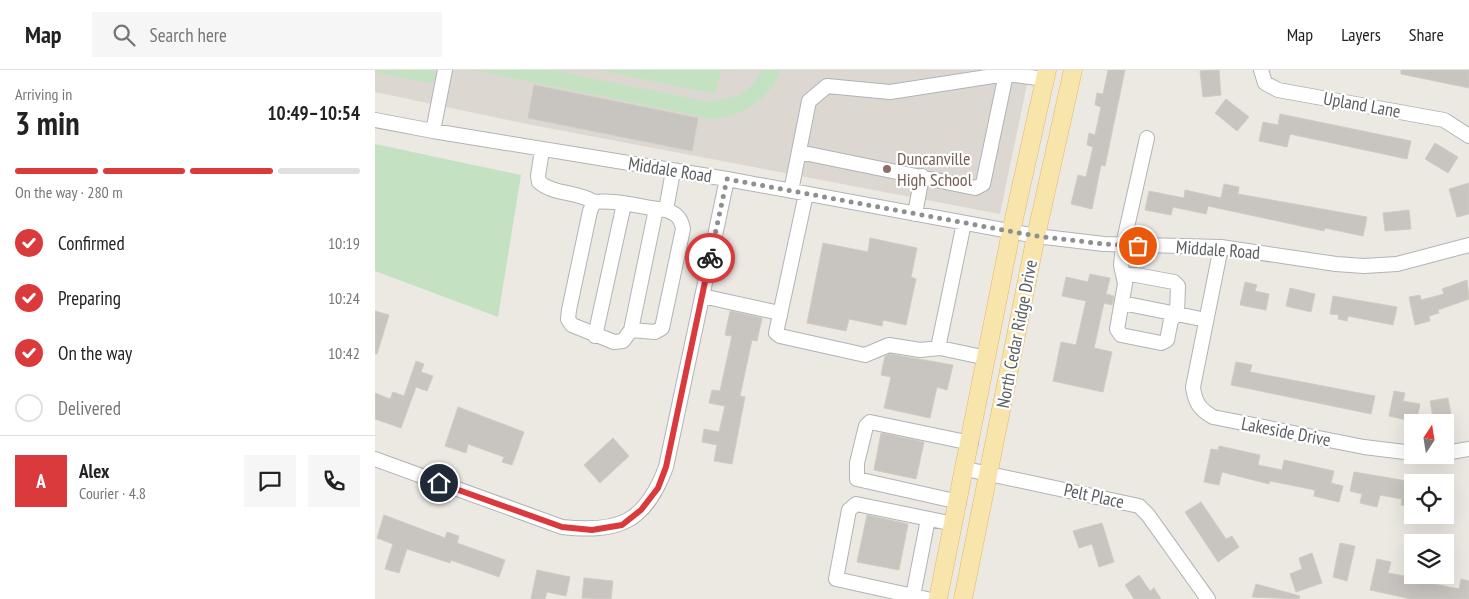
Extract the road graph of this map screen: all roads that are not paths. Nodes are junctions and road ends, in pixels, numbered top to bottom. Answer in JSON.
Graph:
{"nodes":[{"id":1,"x":445,"y":70,"type":"edge"},
{"id":2,"x":1073,"y":70,"type":"edge"},
{"id":3,"x":1261,"y":70,"type":"edge"},
{"id":4,"x":1006,"y":74,"type":"junction"},
{"id":5,"x":1046,"y":74,"type":"edge"},
{"id":6,"x":375,"y":120,"type":"edge"},
{"id":7,"x":433,"y":131,"type":"junction"},
{"id":8,"x":1469,"y":136,"type":"edge"},
{"id":9,"x":1147,"y":138,"type":"dead end"},
{"id":10,"x":542,"y":150,"type":"junction"},
{"id":11,"x":799,"y":152,"type":"junction"},
{"id":12,"x":673,"y":171,"type":"junction"},
{"id":13,"x":922,"y":176,"type":"junction"},
{"id":14,"x":727,"y":179,"type":"junction"},
{"id":15,"x":791,"y":191,"type":"junction"},
{"id":16,"x":806,"y":194,"type":"junction"},
{"id":17,"x":594,"y":202,"type":"junction"},
{"id":18,"x":624,"y":204,"type":"junction"},
{"id":19,"x":661,"y":210,"type":"junction"},
{"id":20,"x":915,"y":214,"type":"junction"},
{"id":21,"x":964,"y":223,"type":"junction"},
{"id":22,"x":1011,"y":232,"type":"junction"},
{"id":23,"x":1036,"y":236,"type":"junction"},
{"id":24,"x":1123,"y":245,"type":"junction"},
{"id":25,"x":1469,"y":245,"type":"edge"},
{"id":26,"x":1221,"y":247,"type":"junction"},
{"id":27,"x":1123,"y":275,"type":"junction"},
{"id":28,"x":702,"y":296,"type":"junction"},
{"id":29,"x":1122,"y":303,"type":"junction"},
{"id":30,"x":1177,"y":314,"type":"junction"},
{"id":31,"x":780,"y":316,"type":"junction"},
{"id":32,"x":1206,"y":320,"type":"junction"},
{"id":33,"x":631,"y":330,"type":"junction"},
{"id":34,"x":595,"y":336,"type":"junction"},
{"id":35,"x":939,"y":348,"type":"junction"},
{"id":36,"x":987,"y":358,"type":"junction"},
{"id":37,"x":971,"y":443,"type":"junction"},
{"id":38,"x":1469,"y":449,"type":"edge"},
{"id":39,"x":1404,"y":452,"type":"edge"},
{"id":40,"x":1454,"y":452,"type":"edge"},
{"id":41,"x":375,"y":459,"type":"edge"},
{"id":42,"x":966,"y":469,"type":"junction"},
{"id":43,"x":990,"y":474,"type":"junction"},
{"id":44,"x":959,"y":502,"type":"junction"},
{"id":45,"x":928,"y":519,"type":"junction"},
{"id":46,"x":954,"y":524,"type":"junction"},
{"id":47,"x":913,"y":596,"type":"junction"},
{"id":48,"x":927,"y":599,"type":"edge"},
{"id":49,"x":939,"y":599,"type":"edge"},
{"id":50,"x":963,"y":599,"type":"edge"},
{"id":51,"x":1208,"y":599,"type":"edge"}],
"edges":[{"from":1,"to":7,"type":"street"},
{"from":2,"to":23,"type":"main road","name":"North Cedar Ridge Drive"},
{"from":3,"to":8,"type":"street","name":"Upland Lane"},
{"from":4,"to":5,"type":"street"},
{"from":4,"to":11,"type":"street"},
{"from":4,"to":13,"type":"street"},
{"from":5,"to":22,"type":"main road","name":"North Cedar Ridge Drive"},
{"from":6,"to":7,"type":"street","name":"Middale Road"},
{"from":7,"to":10,"type":"street","name":"Middale Road"},
{"from":9,"to":24,"type":"street"},
{"from":10,"to":12,"type":"street","name":"Middale Road"},
{"from":10,"to":17,"type":"street"},
{"from":11,"to":13,"type":"street"},
{"from":11,"to":15,"type":"street"},
{"from":12,"to":14,"type":"street","name":"Middale Road"},
{"from":12,"to":19,"type":"street"},
{"from":13,"to":20,"type":"street"},
{"from":14,"to":15,"type":"street","name":"Middale Road"},
{"from":14,"to":28,"type":"street"},
{"from":15,"to":16,"type":"street","name":"Middale Road"},
{"from":16,"to":20,"type":"street","name":"Middale Road"},
{"from":16,"to":31,"type":"street"},
{"from":17,"to":18,"type":"street"},
{"from":17,"to":34,"type":"street"},
{"from":18,"to":19,"type":"street"},
{"from":18,"to":34,"type":"street"},
{"from":19,"to":33,"type":"street"},
{"from":19,"to":33,"type":"street"},
{"from":20,"to":21,"type":"street","name":"Middale Road"},
{"from":21,"to":22,"type":"street","name":"Middale Road"},
{"from":21,"to":35,"type":"street"},
{"from":22,"to":23,"type":"street","name":"Middale Road"},
{"from":22,"to":36,"type":"main road","name":"North Cedar Ridge Drive"},
{"from":23,"to":24,"type":"street","name":"Middale Road"},
{"from":23,"to":43,"type":"main road","name":"North Cedar Ridge Drive"},
{"from":24,"to":26,"type":"street","name":"Middale Road"},
{"from":24,"to":27,"type":"street"},
{"from":25,"to":26,"type":"street","name":"Middale Road"},
{"from":26,"to":32,"type":"street","name":"Lakeside Drive"},
{"from":27,"to":29,"type":"street"},
{"from":27,"to":30,"type":"street"},
{"from":28,"to":31,"type":"street"},
{"from":28,"to":41,"type":"street"},
{"from":29,"to":30,"type":"street"},
{"from":29,"to":30,"type":"street"},
{"from":30,"to":32,"type":"street"},
{"from":31,"to":35,"type":"street"},
{"from":32,"to":39,"type":"street","name":"Lakeside Drive"},
{"from":33,"to":34,"type":"street"},
{"from":35,"to":36,"type":"street"},
{"from":36,"to":37,"type":"main road","name":"North Cedar Ridge Drive"},
{"from":37,"to":42,"type":"main road","name":"North Cedar Ridge Drive"},
{"from":37,"to":44,"type":"street"},
{"from":38,"to":40,"type":"street"},
{"from":42,"to":43,"type":"street","name":"Pelt Place"},
{"from":42,"to":44,"type":"main road","name":"North Cedar Ridge Drive"},
{"from":43,"to":50,"type":"main road","name":"North Cedar Ridge Drive"},
{"from":43,"to":51,"type":"street","name":"Pelt Place"},
{"from":44,"to":46,"type":"main road","name":"North Cedar Ridge Drive"},
{"from":45,"to":46,"type":"street"},
{"from":45,"to":47,"type":"street"},
{"from":45,"to":47,"type":"street"},
{"from":46,"to":49,"type":"main road","name":"North Cedar Ridge Drive"},
{"from":47,"to":48,"type":"street"}]}
